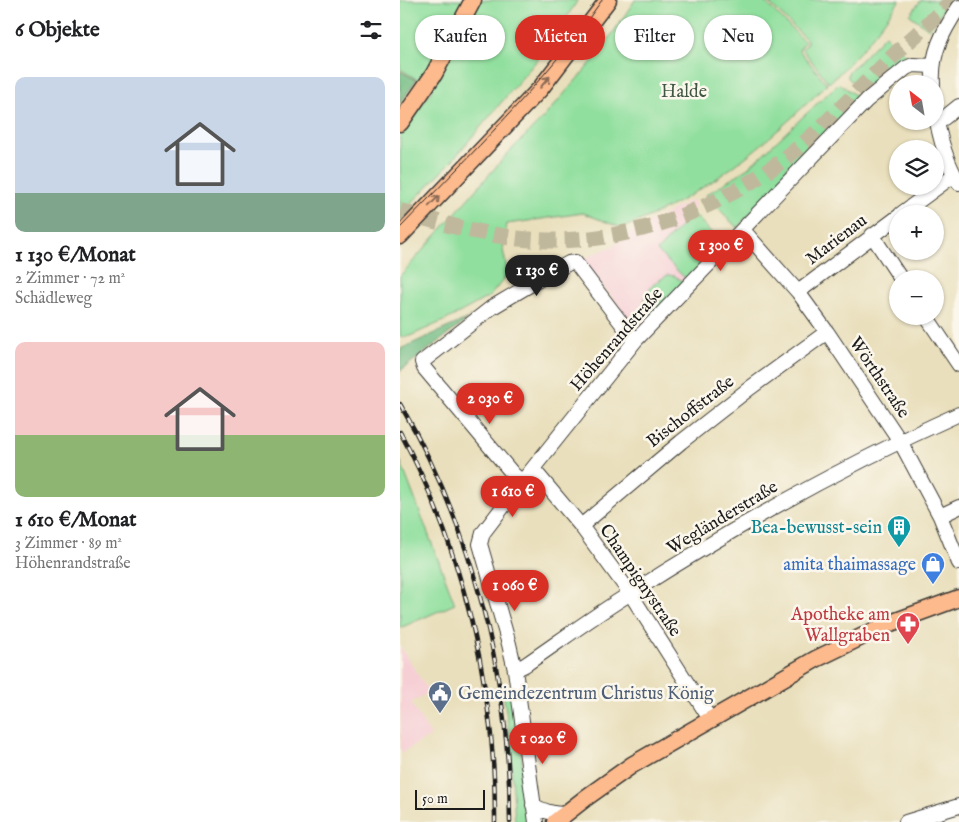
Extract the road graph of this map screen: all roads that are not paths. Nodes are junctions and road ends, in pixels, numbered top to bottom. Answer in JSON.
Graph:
{"nodes":[{"id":1,"x":474,"y":0,"type":"edge"},
{"id":2,"x":608,"y":0,"type":"edge"},
{"id":3,"x":959,"y":7,"type":"edge"},
{"id":4,"x":932,"y":66,"type":"junction"},
{"id":5,"x":932,"y":75,"type":"edge"},
{"id":6,"x":959,"y":106,"type":"edge"},
{"id":7,"x":944,"y":118,"type":"edge"},
{"id":8,"x":400,"y":123,"type":"edge"},
{"id":9,"x":940,"y":130,"type":"edge"},
{"id":10,"x":956,"y":179,"type":"edge"},
{"id":11,"x":915,"y":205,"type":"edge"},
{"id":12,"x":889,"y":223,"type":"edge"},
{"id":13,"x":743,"y":230,"type":"junction"},
{"id":14,"x":872,"y":235,"type":"junction"},
{"id":15,"x":400,"y":236,"type":"edge"},
{"id":16,"x":895,"y":270,"type":"edge"},
{"id":17,"x":798,"y":292,"type":"junction"},
{"id":18,"x":932,"y":325,"type":"edge"},
{"id":19,"x":827,"y":332,"type":"junction"},
{"id":20,"x":635,"y":341,"type":"junction"},
{"id":21,"x":959,"y":365,"type":"edge"},
{"id":22,"x":959,"y":414,"type":"edge"},
{"id":23,"x":900,"y":441,"type":"junction"},
{"id":24,"x":532,"y":469,"type":"junction"},
{"id":25,"x":522,"y":482,"type":"junction"},
{"id":26,"x":959,"y":507,"type":"edge"},
{"id":27,"x":940,"y":516,"type":"junction"},
{"id":28,"x":581,"y":526,"type":"junction"},
{"id":29,"x":959,"y":563,"type":"edge"},
{"id":30,"x":630,"y":593,"type":"junction"},
{"id":31,"x":959,"y":598,"type":"edge"},
{"id":32,"x":515,"y":670,"type":"junction"},
{"id":33,"x":710,"y":720,"type":"junction"},
{"id":34,"x":533,"y":805,"type":"junction"},
{"id":35,"x":959,"y":806,"type":"edge"},
{"id":36,"x":560,"y":818,"type":"edge"},
{"id":37,"x":536,"y":822,"type":"edge"},
{"id":38,"x":906,"y":822,"type":"edge"}],
"edges":[{"from":1,"to":8,"type":"main road"},
{"from":15,"to":2,"type":"main road","one_way":true},
{"from":3,"to":4,"type":"street"},
{"from":4,"to":5,"type":"street"},
{"from":4,"to":13,"type":"street","name":"Höhenrandstraße"},
{"from":6,"to":7,"type":"street"},
{"from":9,"to":10,"type":"street"},
{"from":10,"to":11,"type":"street"},
{"from":12,"to":14,"type":"street","name":"Marienau"},
{"from":13,"to":17,"type":"street","name":"Wörthstraße"},
{"from":13,"to":20,"type":"street","name":"Höhenrandstraße"},
{"from":14,"to":16,"type":"street"},
{"from":14,"to":17,"type":"street","name":"Marienau"},
{"from":17,"to":19,"type":"street","name":"Wörthstraße"},
{"from":18,"to":21,"type":"street"},
{"from":19,"to":23,"type":"street","name":"Wörthstraße"},
{"from":19,"to":28,"type":"street","name":"Bischoffstraße"},
{"from":20,"to":24,"type":"street","name":"Höhenrandstraße"},
{"from":20,"to":25,"type":"street"},
{"from":22,"to":23,"type":"street","name":"Wegländerstraße"},
{"from":23,"to":27,"type":"street","name":"Wörthstraße"},
{"from":23,"to":30,"type":"street","name":"Wegländerstraße"},
{"from":24,"to":25,"type":"street","name":"Höhenrandstraße"},
{"from":24,"to":28,"type":"street","name":"Champignystraße"},
{"from":25,"to":32,"type":"street","name":"Höhenrandstraße"},
{"from":26,"to":27,"type":"street"},
{"from":27,"to":29,"type":"street","name":"Wörthstraße"},
{"from":28,"to":30,"type":"street","name":"Champignystraße"},
{"from":30,"to":32,"type":"street","name":"Wegländerstraße"},
{"from":30,"to":33,"type":"street","name":"Champignystraße"},
{"from":31,"to":33,"type":"main road"},
{"from":32,"to":34,"type":"street","name":"Höhenrandstraße"},
{"from":33,"to":36,"type":"main road"},
{"from":34,"to":36,"type":"street"},
{"from":34,"to":37,"type":"street","name":"Höhenrandstraße"},
{"from":35,"to":38,"type":"street"}]}
